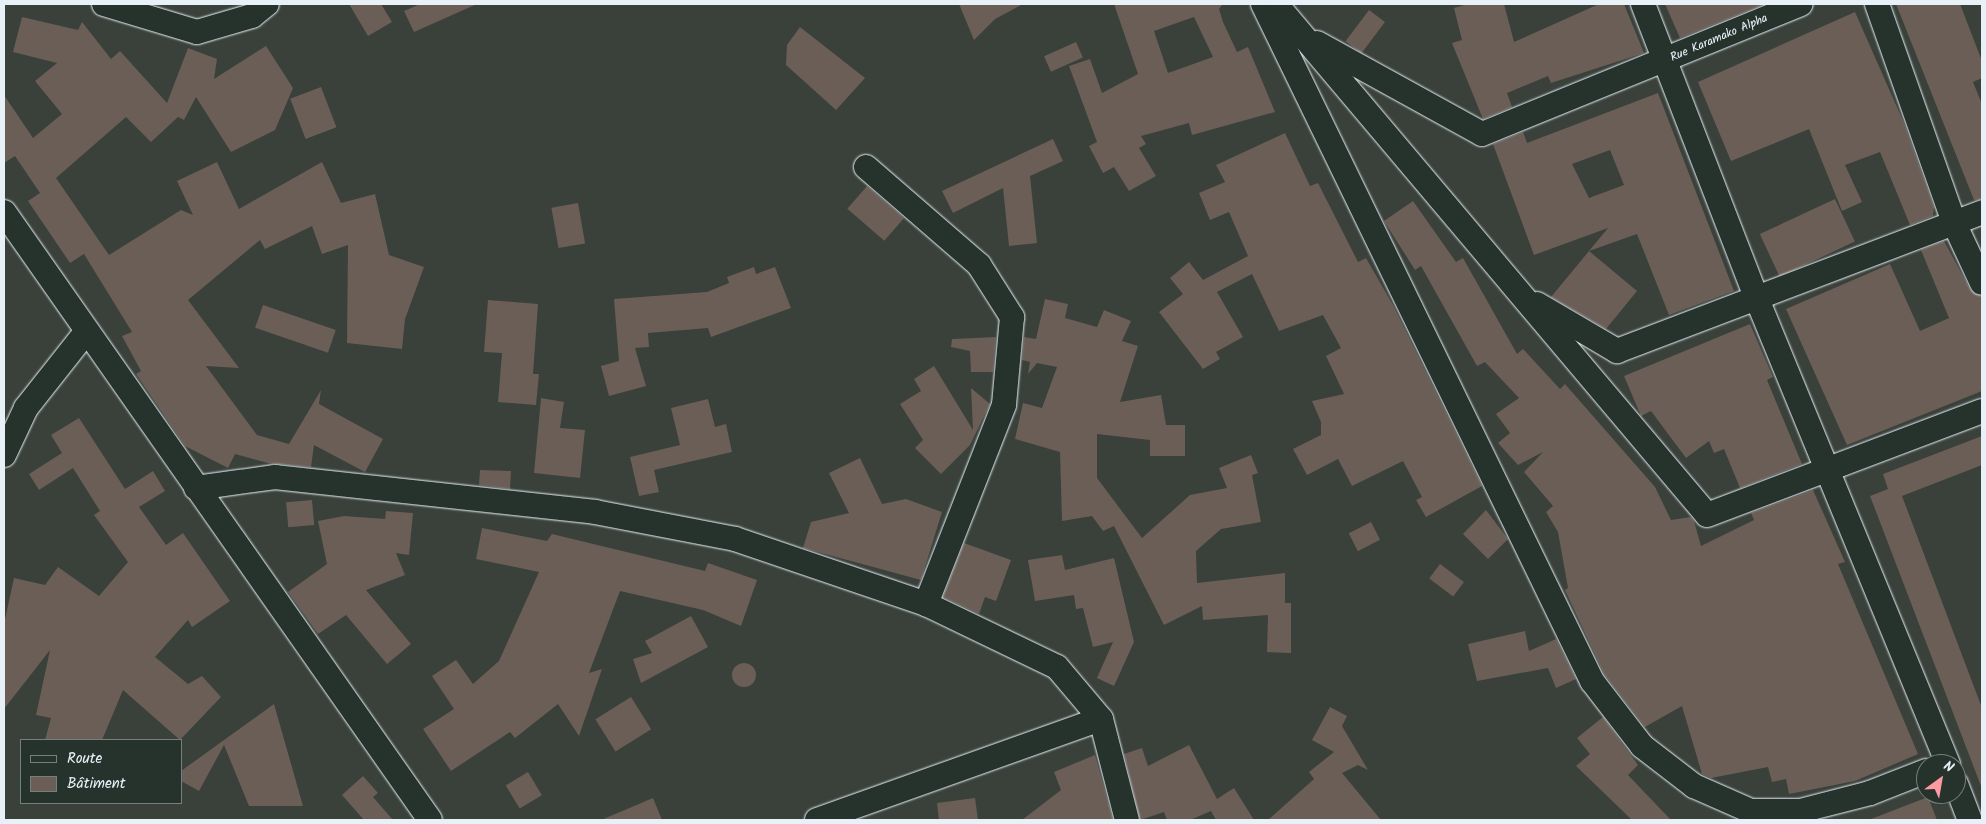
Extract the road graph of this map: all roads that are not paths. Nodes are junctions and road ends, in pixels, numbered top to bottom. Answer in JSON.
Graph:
{"nodes":[{"id":1,"x":104,"y":4,"type":"edge"},
{"id":2,"x":267,"y":4,"type":"edge"},
{"id":3,"x":1263,"y":4,"type":"edge"},
{"id":4,"x":1276,"y":4,"type":"edge"},
{"id":5,"x":1643,"y":4,"type":"edge"},
{"id":6,"x":1801,"y":4,"type":"edge"},
{"id":7,"x":1877,"y":4,"type":"edge"},
{"id":8,"x":1305,"y":36,"type":"junction"},
{"id":9,"x":1665,"y":60,"type":"junction"},
{"id":10,"x":866,"y":167,"type":"dead end"},
{"id":11,"x":4,"y":212,"type":"edge"},
{"id":12,"x":1982,"y":212,"type":"edge"},
{"id":13,"x":1954,"y":223,"type":"junction"},
{"id":14,"x":1982,"y":283,"type":"edge"},
{"id":15,"x":1521,"y":294,"type":"junction"},
{"id":16,"x":1757,"y":299,"type":"junction"},
{"id":17,"x":86,"y":332,"type":"junction"},
{"id":18,"x":1982,"y":412,"type":"edge"},
{"id":19,"x":4,"y":455,"type":"edge"},
{"id":20,"x":1829,"y":473,"type":"junction"},
{"id":21,"x":196,"y":488,"type":"junction"},
{"id":22,"x":926,"y":604,"type":"junction"},
{"id":23,"x":1101,"y":720,"type":"junction"},
{"id":24,"x":1943,"y":754,"type":"edge"},
{"id":25,"x":1916,"y":775,"type":"edge"},
{"id":26,"x":1963,"y":804,"type":"edge"},
{"id":27,"x":430,"y":820,"type":"edge"},
{"id":28,"x":817,"y":820,"type":"edge"},
{"id":29,"x":1128,"y":820,"type":"edge"},
{"id":30,"x":1970,"y":820,"type":"edge"}],
"edges":[{"from":1,"to":2,"type":"street"},
{"from":3,"to":25,"type":"street"},
{"from":4,"to":8,"type":"street"},
{"from":5,"to":9,"type":"street"},
{"from":6,"to":9,"type":"street","name":"Rue Karamako Alpha"},
{"from":7,"to":13,"type":"street"},
{"from":8,"to":9,"type":"street","name":"Rue Karamako Alpha"},
{"from":8,"to":15,"type":"street"},
{"from":9,"to":16,"type":"street"},
{"from":10,"to":22,"type":"street"},
{"from":11,"to":17,"type":"street"},
{"from":12,"to":13,"type":"street"},
{"from":13,"to":14,"type":"street"},
{"from":13,"to":16,"type":"street"},
{"from":15,"to":16,"type":"street"},
{"from":15,"to":20,"type":"street"},
{"from":16,"to":20,"type":"street"},
{"from":17,"to":19,"type":"street"},
{"from":17,"to":21,"type":"street"},
{"from":18,"to":20,"type":"street"},
{"from":20,"to":24,"type":"street"},
{"from":21,"to":22,"type":"street"},
{"from":21,"to":27,"type":"street"},
{"from":22,"to":23,"type":"street"},
{"from":23,"to":28,"type":"street"},
{"from":23,"to":29,"type":"street"},
{"from":26,"to":30,"type":"street"}]}
